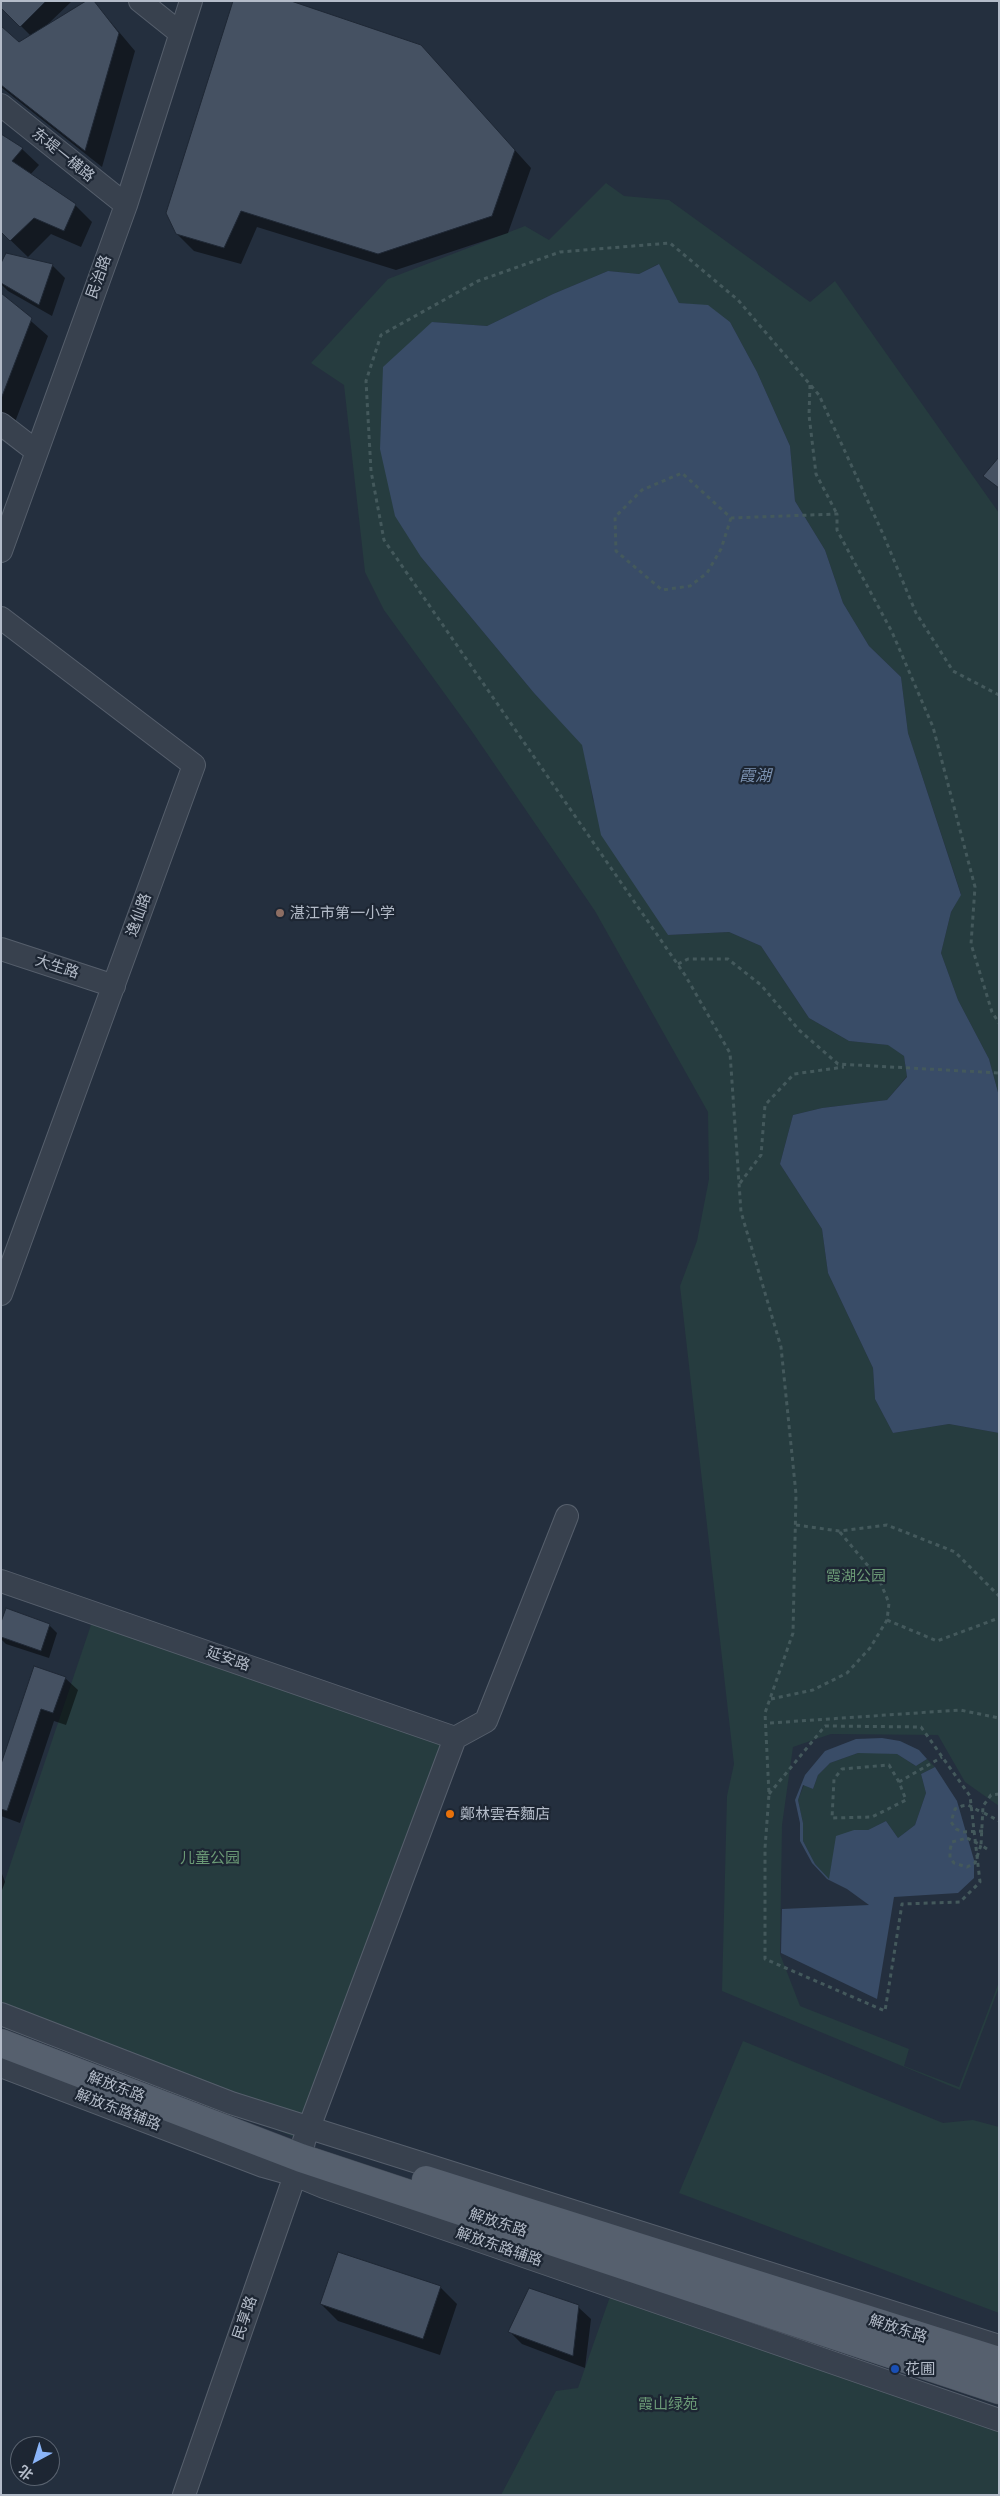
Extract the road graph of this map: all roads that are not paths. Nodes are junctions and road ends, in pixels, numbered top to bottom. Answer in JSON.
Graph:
{"nodes":[{"id":1,"x":140,"y":1,"type":"edge"},
{"id":2,"x":191,"y":1,"type":"edge"},
{"id":3,"x":180,"y":33,"type":"junction"},
{"id":4,"x":1,"y":106,"type":"edge"},
{"id":5,"x":126,"y":205,"type":"junction"},
{"id":6,"x":1,"y":424,"type":"edge"},
{"id":7,"x":36,"y":451,"type":"junction"},
{"id":8,"x":1,"y":551,"type":"edge"},
{"id":9,"x":1,"y":618,"type":"edge"},
{"id":10,"x":1,"y":949,"type":"edge"},
{"id":11,"x":114,"y":986,"type":"junction"},
{"id":12,"x":1,"y":1294,"type":"edge"},
{"id":13,"x":567,"y":1516,"type":"dead end"},
{"id":14,"x":1,"y":1581,"type":"edge"},
{"id":15,"x":455,"y":1738,"type":"junction"},
{"id":16,"x":1,"y":2014,"type":"edge"},
{"id":17,"x":1,"y":2030,"type":"edge"},
{"id":18,"x":1,"y":2043,"type":"edge"},
{"id":19,"x":1,"y":2066,"type":"edge"},
{"id":20,"x":300,"y":2158,"type":"junction"},
{"id":21,"x":999,"y":2346,"type":"edge"},
{"id":22,"x":999,"y":2361,"type":"edge"},
{"id":23,"x":999,"y":2390,"type":"edge"},
{"id":24,"x":999,"y":2420,"type":"edge"},
{"id":25,"x":184,"y":2495,"type":"edge"}],
"edges":[{"from":1,"to":3,"type":"street"},
{"from":2,"to":3,"type":"street","name":"民治路"},
{"from":3,"to":5,"type":"street","name":"民治路"},
{"from":4,"to":5,"type":"street","name":"东堤一横路"},
{"from":5,"to":7,"type":"street","name":"民治路"},
{"from":6,"to":7,"type":"street"},
{"from":7,"to":8,"type":"street","name":"民治路"},
{"from":9,"to":11,"type":"street","name":"逸仙路"},
{"from":10,"to":11,"type":"street","name":"大生路"},
{"from":11,"to":12,"type":"street","name":"逸仙路"},
{"from":13,"to":15,"type":"street"},
{"from":14,"to":15,"type":"street","name":"延安路"},
{"from":15,"to":20,"type":"street","name":"民享路"},
{"from":16,"to":21,"type":"street"},
{"from":17,"to":20,"type":"main road","name":"解放东路"},
{"from":18,"to":20,"type":"main road","name":"解放东路"},
{"from":19,"to":20,"type":"street","name":"解放东路辅路"},
{"from":20,"to":22,"type":"main road","name":"解放东路"},
{"from":20,"to":23,"type":"main road","name":"解放东路"},
{"from":20,"to":24,"type":"street","name":"解放东路辅路"},
{"from":20,"to":25,"type":"street","name":"民享路"}]}
